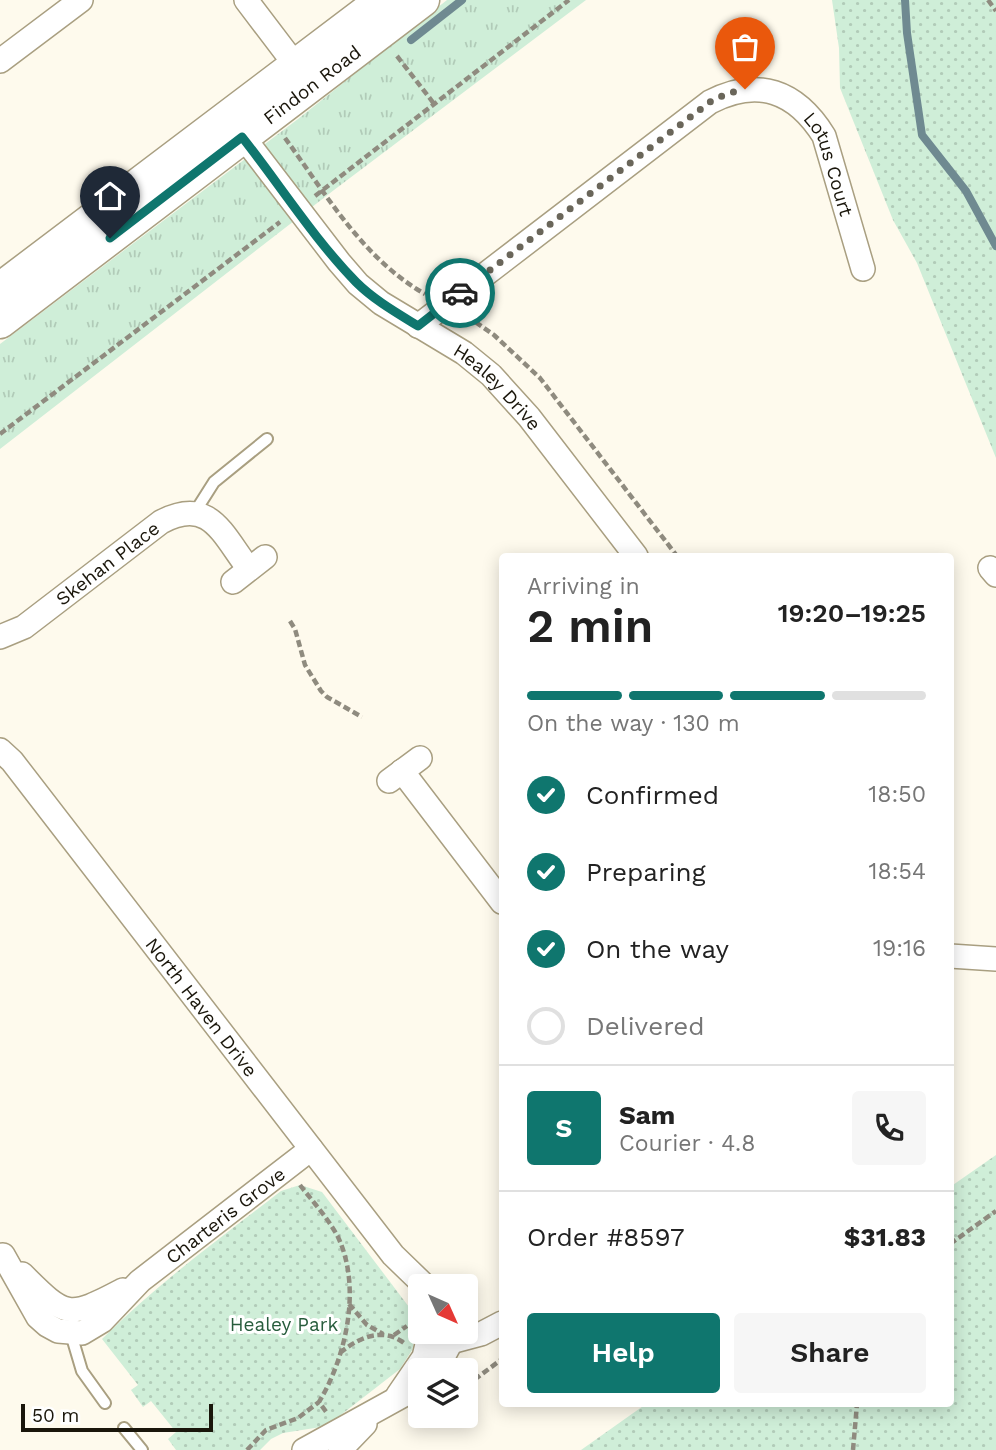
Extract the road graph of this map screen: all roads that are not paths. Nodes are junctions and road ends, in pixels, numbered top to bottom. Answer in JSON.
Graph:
{"nodes":[{"id":1,"x":81,"y":0,"type":"edge"},
{"id":2,"x":246,"y":0,"type":"edge"},
{"id":3,"x":382,"y":0,"type":"edge"},
{"id":4,"x":423,"y":0,"type":"edge"},
{"id":5,"x":0,"y":61,"type":"edge"},
{"id":6,"x":303,"y":75,"type":"junction"},
{"id":7,"x":235,"y":127,"type":"junction"},
{"id":8,"x":863,"y":269,"type":"dead end"},
{"id":9,"x":0,"y":289,"type":"edge"},
{"id":10,"x":0,"y":322,"type":"edge"},
{"id":11,"x":418,"y":326,"type":"junction"},
{"id":12,"x":267,"y":439,"type":"dead end"},
{"id":13,"x":195,"y":512,"type":"junction"},
{"id":14,"x":634,"y":553,"type":"edge"},
{"id":15,"x":249,"y":569,"type":"dead end"},
{"id":16,"x":24,"y":627,"type":"junction"},
{"id":17,"x":0,"y":638,"type":"edge"},
{"id":18,"x":0,"y":657,"type":"edge"},
{"id":19,"x":0,"y":734,"type":"edge"},
{"id":20,"x":6,"y":755,"type":"edge"},
{"id":21,"x":404,"y":770,"type":"dead end"},
{"id":22,"x":499,"y":898,"type":"edge"},
{"id":23,"x":954,"y":956,"type":"edge"},
{"id":24,"x":996,"y":959,"type":"edge"},
{"id":25,"x":311,"y":1149,"type":"junction"},
{"id":26,"x":1,"y":1253,"type":"edge"},
{"id":27,"x":393,"y":1255,"type":"junction"},
{"id":28,"x":413,"y":1274,"type":"edge"},
{"id":29,"x":140,"y":1281,"type":"junction"},
{"id":30,"x":408,"y":1282,"type":"edge"},
{"id":31,"x":499,"y":1313,"type":"edge"},
{"id":32,"x":478,"y":1318,"type":"edge"},
{"id":33,"x":499,"y":1325,"type":"edge"},
{"id":34,"x":71,"y":1334,"type":"junction"},
{"id":35,"x":478,"y":1334,"type":"edge"},
{"id":36,"x":408,"y":1385,"type":"edge"},
{"id":37,"x":408,"y":1393,"type":"edge"},
{"id":38,"x":105,"y":1403,"type":"dead end"},
{"id":39,"x":388,"y":1404,"type":"junction"},
{"id":40,"x":124,"y":1429,"type":"dead end"},
{"id":41,"x":340,"y":1440,"type":"edge"},
{"id":42,"x":142,"y":1450,"type":"edge"},
{"id":43,"x":304,"y":1450,"type":"edge"}],
"edges":[{"from":1,"to":5,"type":"street"},
{"from":2,"to":6,"type":"street"},
{"from":3,"to":6,"type":"main road","name":"Findon Road"},
{"from":4,"to":6,"type":"main road","name":"Findon Road"},
{"from":6,"to":7,"type":"main road","name":"Findon Road"},
{"from":7,"to":9,"type":"main road","name":"Findon Road"},
{"from":7,"to":10,"type":"main road","name":"Findon Road"},
{"from":7,"to":11,"type":"street","name":"Healey Drive"},
{"from":8,"to":11,"type":"street","name":"Lotus Court"},
{"from":11,"to":14,"type":"street","name":"Healey Drive"},
{"from":12,"to":13,"type":"lane"},
{"from":13,"to":15,"type":"street"},
{"from":13,"to":16,"type":"street","name":"Skehan Place"},
{"from":16,"to":17,"type":"street","name":"Skehan Place"},
{"from":16,"to":18,"type":"street","name":"Skehan Place"},
{"from":19,"to":20,"type":"street","name":"North Haven Drive"},
{"from":20,"to":25,"type":"street","name":"North Haven Drive"},
{"from":21,"to":22,"type":"street"},
{"from":23,"to":24,"type":"street"},
{"from":25,"to":27,"type":"street","name":"North Haven Drive"},
{"from":25,"to":29,"type":"street","name":"Charteris Grove"},
{"from":26,"to":29,"type":"street","name":"Charteris Grove"},
{"from":26,"to":34,"type":"street","name":"Charteris Grove"},
{"from":27,"to":28,"type":"street","name":"North Haven Drive"},
{"from":27,"to":30,"type":"street","name":"North Haven Drive"},
{"from":29,"to":34,"type":"street","name":"Charteris Grove"},
{"from":31,"to":32,"type":"street"},
{"from":33,"to":35,"type":"street"},
{"from":34,"to":38,"type":"lane"},
{"from":36,"to":39,"type":"street"},
{"from":37,"to":39,"type":"street"},
{"from":39,"to":41,"type":"street"},
{"from":40,"to":42,"type":"lane"},
{"from":41,"to":43,"type":"street"}]}
